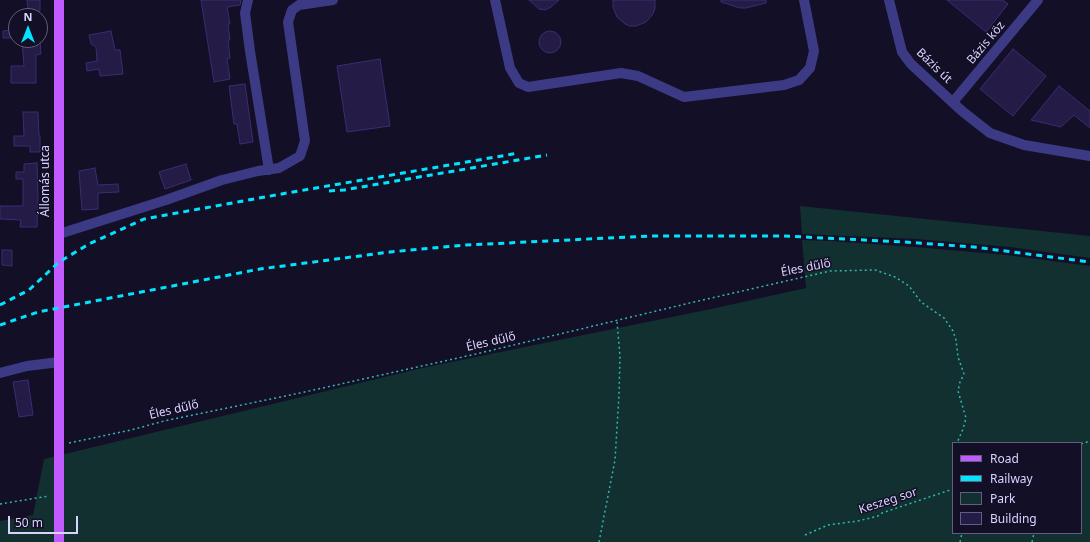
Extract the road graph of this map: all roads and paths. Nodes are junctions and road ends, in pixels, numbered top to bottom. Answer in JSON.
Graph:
{"nodes":[{"id":1,"x":59,"y":0,"type":"edge"},
{"id":2,"x":248,"y":0,"type":"edge"},
{"id":3,"x":333,"y":0,"type":"edge"},
{"id":4,"x":495,"y":0,"type":"edge"},
{"id":5,"x":804,"y":0,"type":"edge"},
{"id":6,"x":889,"y":0,"type":"edge"},
{"id":7,"x":1038,"y":0,"type":"edge"},
{"id":8,"x":953,"y":102,"type":"junction"},
{"id":9,"x":1090,"y":156,"type":"edge"},
{"id":10,"x":269,"y":170,"type":"junction"},
{"id":11,"x":59,"y":234,"type":"junction"},
{"id":12,"x":617,"y":321,"type":"junction"},
{"id":13,"x":59,"y":362,"type":"junction"},
{"id":14,"x":0,"y":373,"type":"edge"},
{"id":15,"x":957,"y":442,"type":"edge"},
{"id":16,"x":59,"y":445,"type":"junction"},
{"id":17,"x":952,"y":489,"type":"edge"},
{"id":18,"x":59,"y":494,"type":"junction"},
{"id":19,"x":0,"y":504,"type":"edge"},
{"id":20,"x":805,"y":534,"type":"dead end"},
{"id":21,"x":59,"y":542,"type":"edge"},
{"id":22,"x":599,"y":542,"type":"edge"}],
"edges":[{"from":1,"to":11,"type":"main road","name":"Állomás utca"},
{"from":2,"to":10,"type":"street"},
{"from":3,"to":10,"type":"street"},
{"from":4,"to":5,"type":"street"},
{"from":6,"to":8,"type":"street","name":"Bázis út"},
{"from":7,"to":8,"type":"street","name":"Bázis köz"},
{"from":8,"to":9,"type":"street","name":"Bázis út"},
{"from":10,"to":11,"type":"street"},
{"from":11,"to":13,"type":"main road","name":"Állomás utca"},
{"from":12,"to":15,"type":"path","name":"Éles dűlő"},
{"from":12,"to":16,"type":"path","name":"Éles dűlő"},
{"from":12,"to":22,"type":"path"},
{"from":13,"to":14,"type":"street"},
{"from":13,"to":16,"type":"main road","name":"Állomás utca"},
{"from":16,"to":18,"type":"main road","name":"Állomás utca"},
{"from":17,"to":20,"type":"path","name":"Keszeg sor"},
{"from":18,"to":19,"type":"path"},
{"from":18,"to":21,"type":"main road","name":"Állomás utca"}]}
